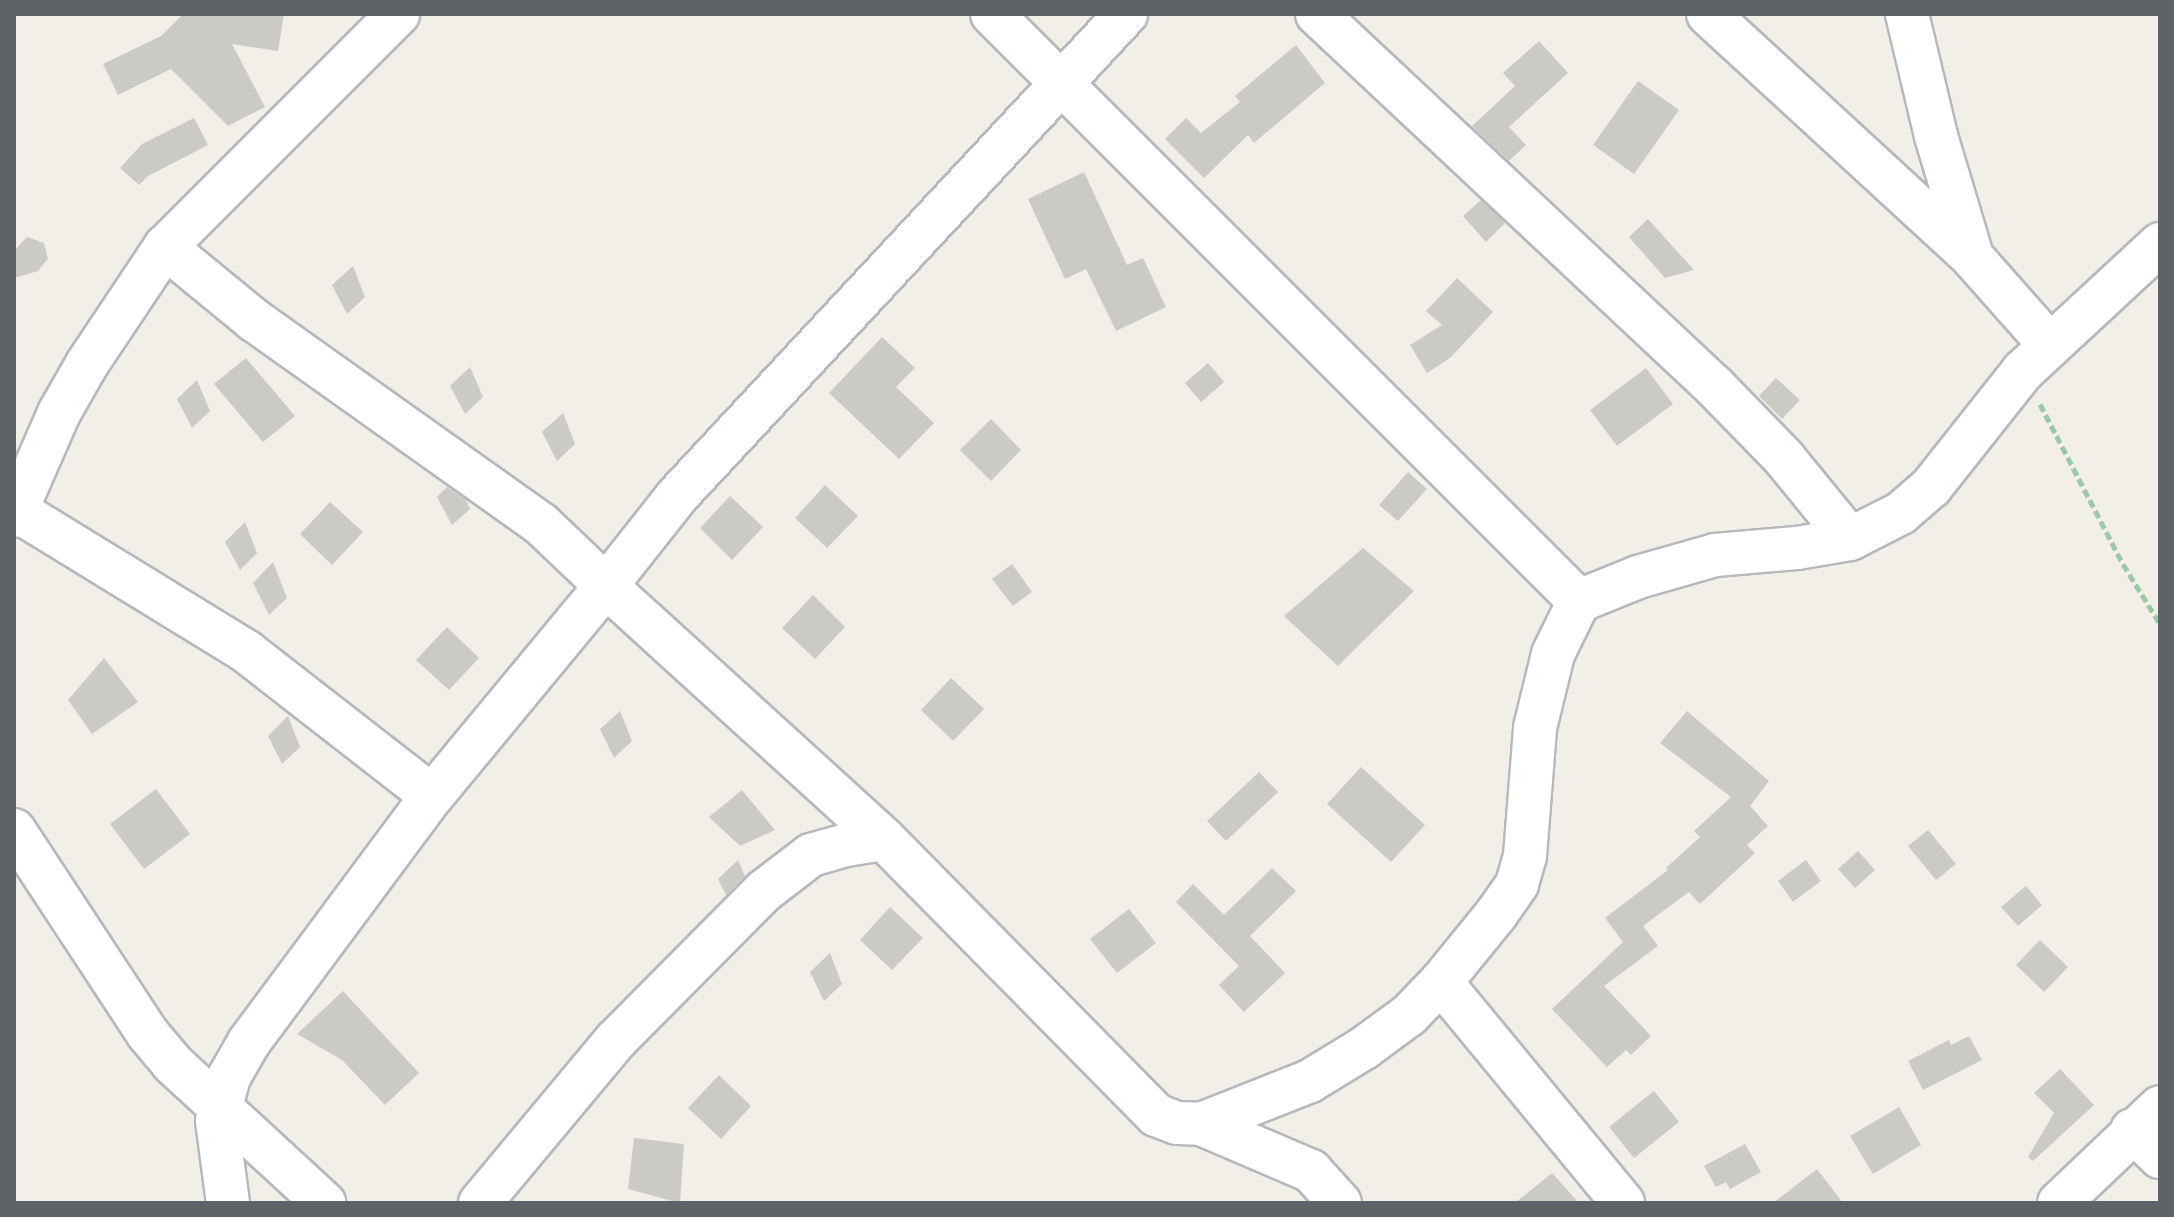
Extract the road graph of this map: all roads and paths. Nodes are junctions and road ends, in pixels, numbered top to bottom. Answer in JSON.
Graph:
{"nodes":[{"id":1,"x":398,"y":14,"type":"edge"},
{"id":2,"x":992,"y":14,"type":"edge"},
{"id":3,"x":1126,"y":14,"type":"edge"},
{"id":4,"x":1317,"y":14,"type":"edge"},
{"id":5,"x":1708,"y":14,"type":"edge"},
{"id":6,"x":1907,"y":14,"type":"edge"},
{"id":7,"x":1062,"y":80,"type":"junction"},
{"id":8,"x":2160,"y":244,"type":"edge"},
{"id":9,"x":165,"y":247,"type":"junction"},
{"id":10,"x":1972,"y":257,"type":"junction"},
{"id":11,"x":2036,"y":357,"type":"junction"},
{"id":12,"x":15,"y":512,"type":"edge"},
{"id":13,"x":1850,"y":539,"type":"junction"},
{"id":14,"x":606,"y":586,"type":"junction"},
{"id":15,"x":1579,"y":601,"type":"junction"},
{"id":16,"x":2160,"y":624,"type":"edge"},
{"id":17,"x":432,"y":796,"type":"junction"},
{"id":18,"x":14,"y":830,"type":"edge"},
{"id":19,"x":884,"y":839,"type":"junction"},
{"id":20,"x":1441,"y":982,"type":"junction"},
{"id":21,"x":220,"y":1107,"type":"junction"},
{"id":22,"x":1201,"y":1124,"type":"junction"},
{"id":23,"x":2151,"y":1131,"type":"edge"},
{"id":24,"x":228,"y":1203,"type":"edge"},
{"id":25,"x":324,"y":1203,"type":"edge"},
{"id":26,"x":480,"y":1203,"type":"edge"},
{"id":27,"x":1340,"y":1203,"type":"edge"},
{"id":28,"x":1623,"y":1203,"type":"edge"},
{"id":29,"x":2059,"y":1203,"type":"edge"}],
"edges":[{"from":1,"to":9,"type":"street"},
{"from":2,"to":7,"type":"street"},
{"from":3,"to":7,"type":"street"},
{"from":4,"to":13,"type":"street"},
{"from":5,"to":10,"type":"street"},
{"from":6,"to":10,"type":"street"},
{"from":7,"to":14,"type":"street"},
{"from":7,"to":15,"type":"street"},
{"from":8,"to":11,"type":"street"},
{"from":9,"to":12,"type":"street"},
{"from":9,"to":14,"type":"street"},
{"from":10,"to":11,"type":"street"},
{"from":11,"to":13,"type":"street"},
{"from":11,"to":16,"type":"path"},
{"from":12,"to":17,"type":"street"},
{"from":13,"to":15,"type":"street"},
{"from":14,"to":17,"type":"street"},
{"from":14,"to":19,"type":"street"},
{"from":15,"to":20,"type":"street"},
{"from":17,"to":21,"type":"street"},
{"from":18,"to":21,"type":"street"},
{"from":19,"to":22,"type":"street"},
{"from":19,"to":26,"type":"street"},
{"from":20,"to":22,"type":"street"},
{"from":20,"to":28,"type":"street"},
{"from":21,"to":24,"type":"street"},
{"from":21,"to":25,"type":"street"},
{"from":22,"to":27,"type":"street"},
{"from":23,"to":29,"type":"street"}]}
